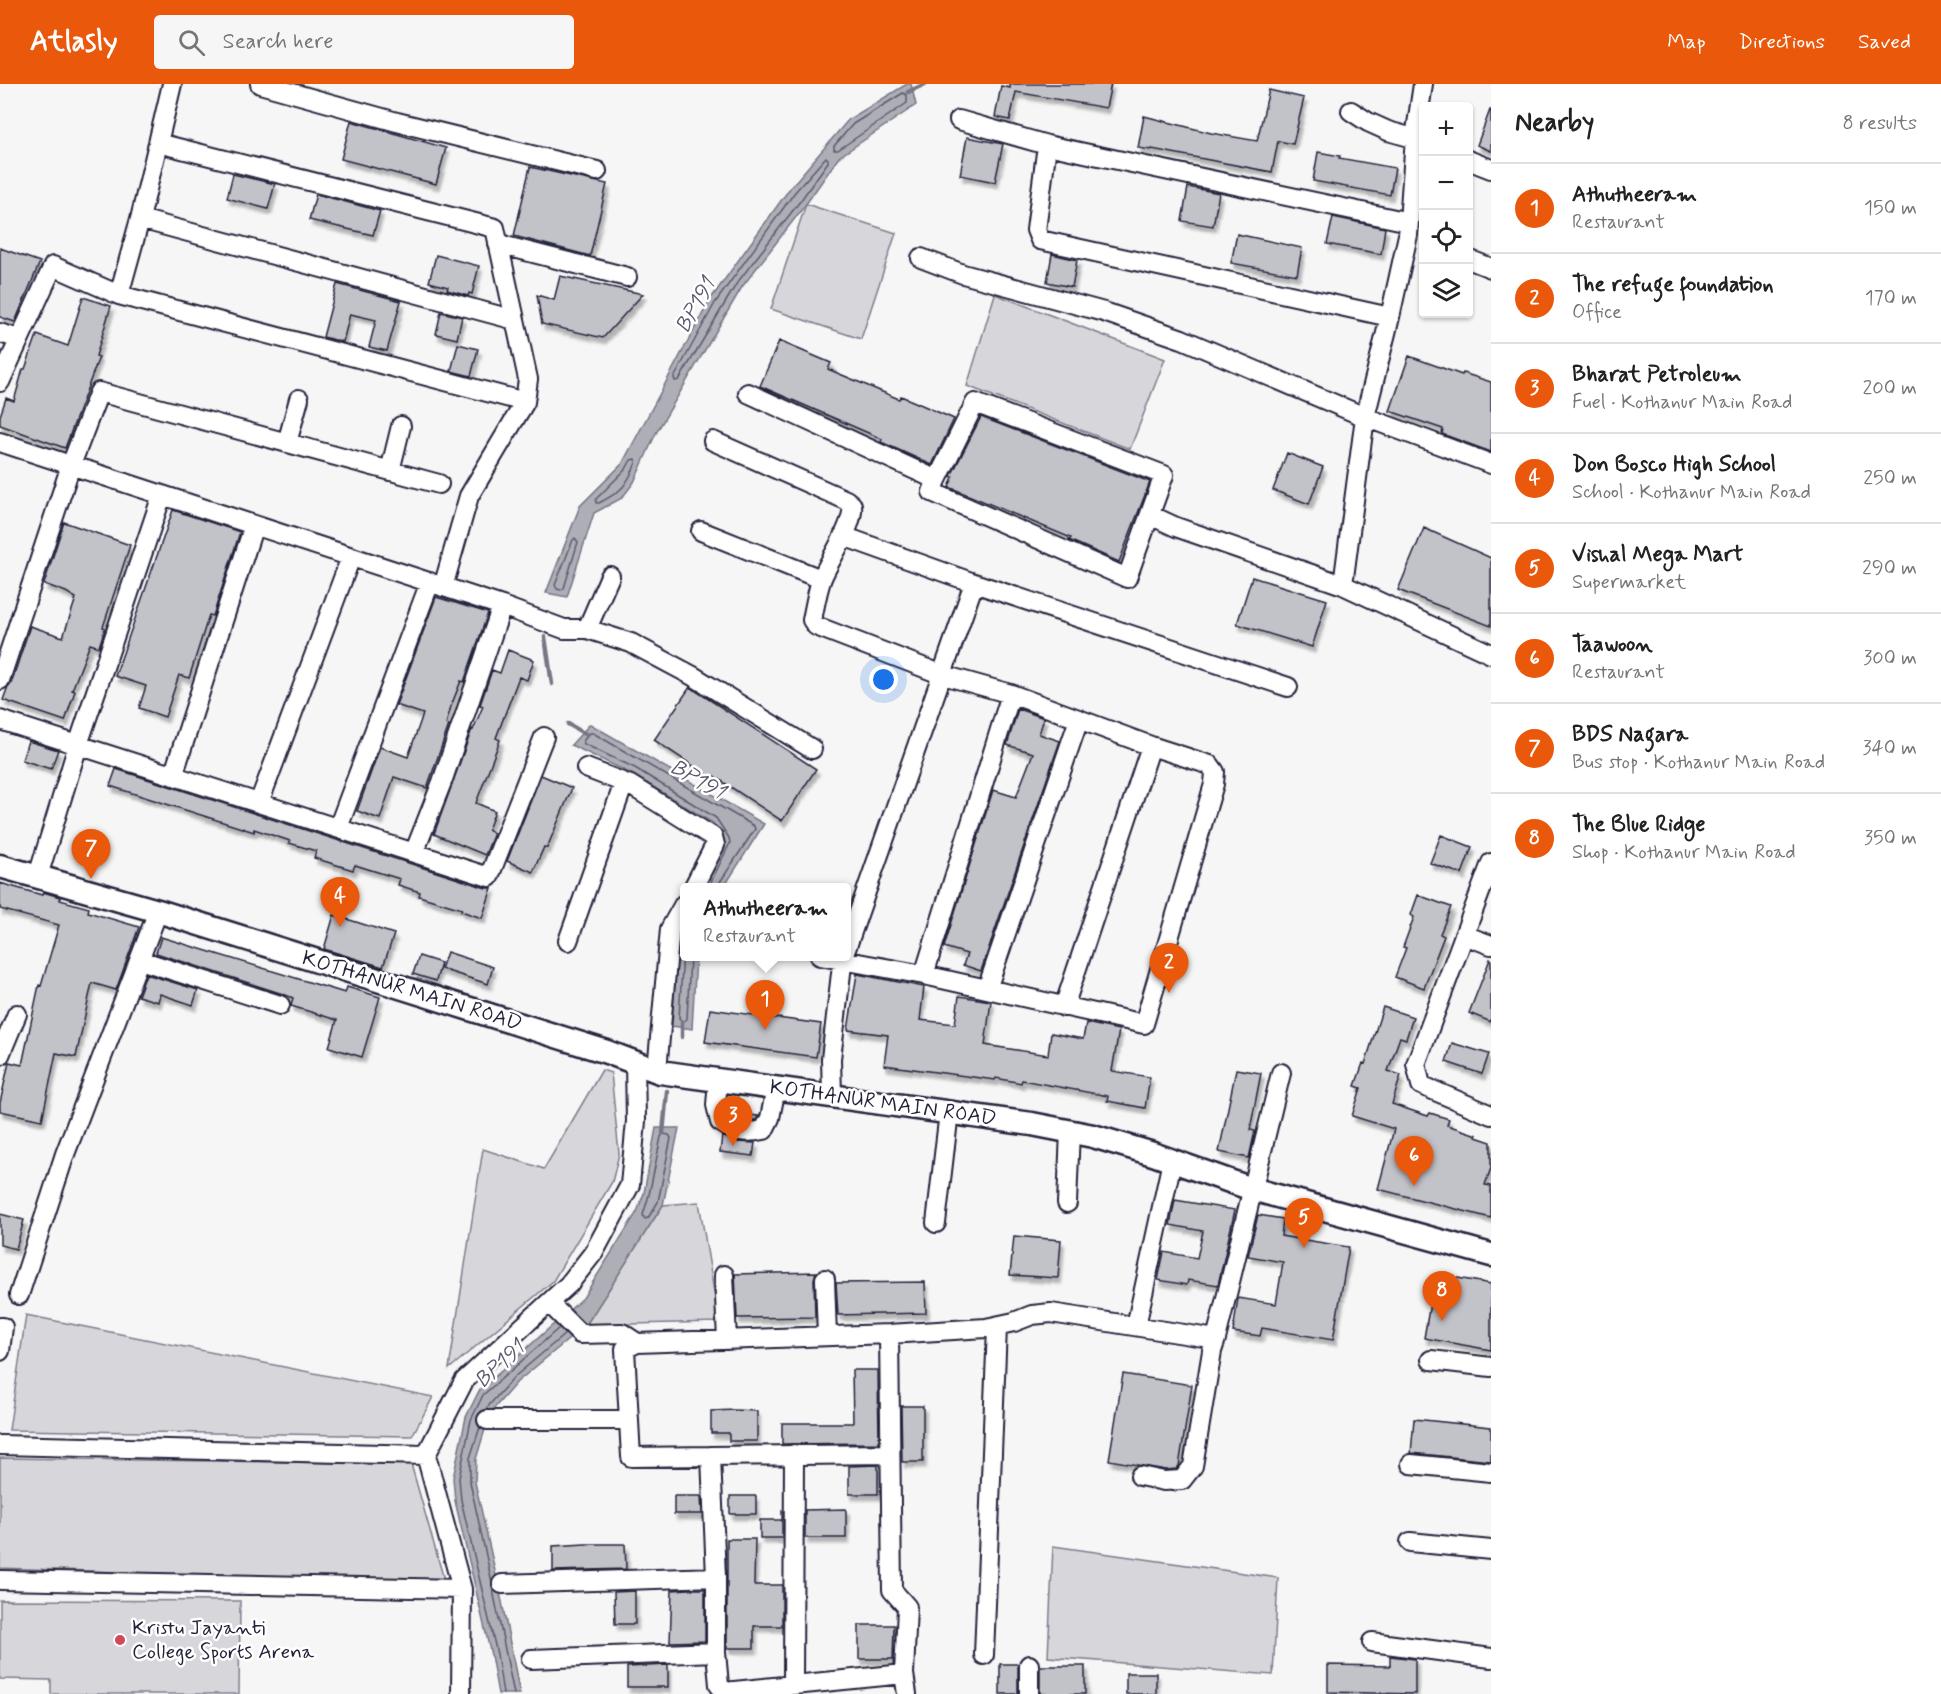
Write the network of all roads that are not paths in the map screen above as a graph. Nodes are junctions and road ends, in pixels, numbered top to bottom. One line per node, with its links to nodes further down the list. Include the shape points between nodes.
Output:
1 (172, 84): 8 (street)
2 (260, 84): 12 (street)
3 (1423, 84): 4 (street)
4 (1422, 102)
5 (1351, 111): 7 (street, via 1388,131)
6 (959, 120): 9 (street)
7 (1419, 140): 14 (street)
8 (158, 143): 13 (street); 15 (street, via 495,228)
9 (1047, 145): 14 (street); 21 (street, via 1036,231 1040,240)
10 (1473, 162): 11 (street)
11 (1491, 169)
12 (597, 171)
13 (140, 219): 20 (street); 22 (street)
14 (1413, 233): 21 (street)
15 (498, 244): 19 (street); 22 (street)
16 (921, 258): 29 (street, via 1182,339)
17 (1473, 261): 18 (street)
18 (1491, 268)
19 (627, 278)
20 (119, 295): 24 (street, via 53,266); 28 (street)
21 (1390, 317): 29 (street)
22 (515, 320): 28 (street, via 528,379)
23 (0, 333): 24 (street)
24 (19, 339): 25 (street)
25 (0, 382)
26 (748, 393): 37 (street)
27 (299, 399): 33 (street)
28 (525, 402): 48 (street, via 469,496)
29 (1365, 417): 34 (street); 49 (street)
30 (400, 426): 36 (street)
31 (713, 441): 43 (street, via 846,500 852,510)
32 (0, 442): 35 (street)
33 (287, 443): 35 (street, via 99,392); 36 (street)
34 (1491, 464)
35 (71, 465): 39 (street); 54 (street)
36 (390, 471): 38 (street)
37 (937, 480): 40 (street, via 932,492 1128,578); 40 (street, via 975,403 1164,476)
38 (439, 484)
39 (162, 495): 41 (street); 60 (street)
40 (1150, 515): 49 (street)
41 (254, 525): 44 (street); 64 (street)
42 (701, 531): 46 (street)
43 (843, 536): 46 (street); 47 (street)
44 (351, 557): 48 (street); 66 (street)
45 (610, 576): 51 (street)
46 (821, 579): 53 (street, via 812,620 816,626)
47 (974, 583): 53 (street); 55 (street)
48 (436, 585): 50 (street); 67 (street)
49 (1343, 585): 52 (street)
50 (502, 606): 51 (street, via 564,629); 68 (street)
51 (587, 629): 62 (street, via 632,643)
52 (1491, 654)
53 (943, 675): 56 (street); 75 (street)
54 (0, 680)
55 (1288, 687)
56 (1011, 694): 57 (street); 82 (street)
57 (1079, 719): 61 (street); 83 (street)
58 (0, 720): 60 (street)
59 (544, 737): 68 (street, via 489,877)
60 (78, 745): 64 (street); 71 (street)
61 (1151, 746): 85 (street); 85 (street, via 1210,765 1215,772 1144,1024)
62 (812, 749)
63 (586, 768): 65 (street)
64 (173, 776): 66 (street)
65 (624, 783): 72 (street, via 713,837 715,845); 77 (street)
66 (259, 803): 67 (street)
67 (338, 828): 68 (street)
68 (414, 853)
69 (1491, 863): 76 (street)
70 (0, 866): 71 (main road, KOTHANUR MAIN ROAD)
71 (38, 876): 73 (main road, KOTHANUR MAIN ROAD)
72 (696, 883)
73 (158, 911): 80 (street); 88 (main road, KOTHANUR MAIN ROAD)
74 (680, 911): 89 (street, via 670,929)
75 (851, 935)
76 (1464, 935): 78 (street); 95 (street, via 1416,1064 1417,1074 1421,1085)
77 (568, 941)
78 (1491, 945)
79 (851, 957): 82 (street)
80 (140, 960): 84 (street); 104 (street, via 65,1154)
81 (843, 961): 93 (street, via 831,1059)
82 (924, 975): 83 (street)
83 (987, 989): 85 (street)
84 (280, 1005)
85 (1064, 1007)
86 (17, 1014): 87 (street)
87 (0, 1055)
88 (635, 1062): 89 (main road, KOTHANUR MAIN ROAD); 105 (street, via 636,1121 630,1185 594,1252)
89 (657, 1070): 91 (main road, KOTHANUR MAIN ROAD)
90 (1281, 1073): 98 (street)
91 (718, 1080): 92 (main road, KOTHANUR MAIN ROAD); 92 (street, via 716,1105 720,1122 732,1130 750,1133 764,1130)
92 (776, 1088): 93 (main road, KOTHANUR MAIN ROAD)
93 (832, 1095): 94 (main road, KOTHANUR MAIN ROAD)
94 (949, 1112): 96 (main road, KOTHANUR MAIN ROAD); 100 (street)
95 (1491, 1115)
96 (1070, 1131): 97 (main road, KOTHANUR MAIN ROAD); 99 (street)
97 (1172, 1161): 98 (main road, KOTHANUR MAIN ROAD); 106 (street)
98 (1252, 1189): 101 (main road, KOTHANUR MAIN ROAD); 111 (street)
99 (1067, 1203)
100 (936, 1223)
101 (1491, 1255)
102 (724, 1275): 112 (street)
103 (825, 1279): 110 (street)
104 (20, 1295)
105 (551, 1305): 113 (street, via 580,1334 622,1333); 122 (street, via 464,1381)
106 (1136, 1326): 108 (street, via 1051,1313); 111 (street)
107 (0, 1327): 114 (street)
108 (997, 1327): 109 (street); 135 (street)
109 (889, 1334): 110 (street); 121 (street)
110 (827, 1336): 112 (street)
111 (1216, 1339): 126 (street, via 1193,1466 1182,1480)
112 (727, 1340): 113 (street)
113 (637, 1343): 118 (street, via 625,1349)
114 (0, 1351)
115 (1431, 1360): 116 (street)
116 (1491, 1367)
117 (487, 1420): 118 (street)
118 (629, 1420): 123 (street, via 631,1456)
119 (0, 1445): 122 (street)
120 (794, 1454): 121 (street); 123 (street); 140 (street)
121 (890, 1454): 139 (street, via 892,1590 907,1606)
122 (426, 1455): 132 (street)
123 (711, 1456): 129 (street)
124 (1411, 1464): 125 (street)
125 (1491, 1472)
126 (1140, 1476)
127 (1410, 1542): 128 (street)
128 (1491, 1550)
129 (716, 1577): 131 (street); 134 (street)
130 (0, 1580): 132 (street)
131 (502, 1584)
132 (462, 1588): 141 (street)
133 (1372, 1642): 136 (street)
134 (716, 1652): 137 (street); 140 (street, via 718,1685 724,1692)
135 (984, 1655)
136 (1491, 1658)
137 (531, 1659)
138 (1029, 1665): 143 (street)
139 (904, 1674): 140 (street); 142 (street)
140 (793, 1685)
141 (461, 1694)
142 (907, 1694)
143 (1029, 1694)

